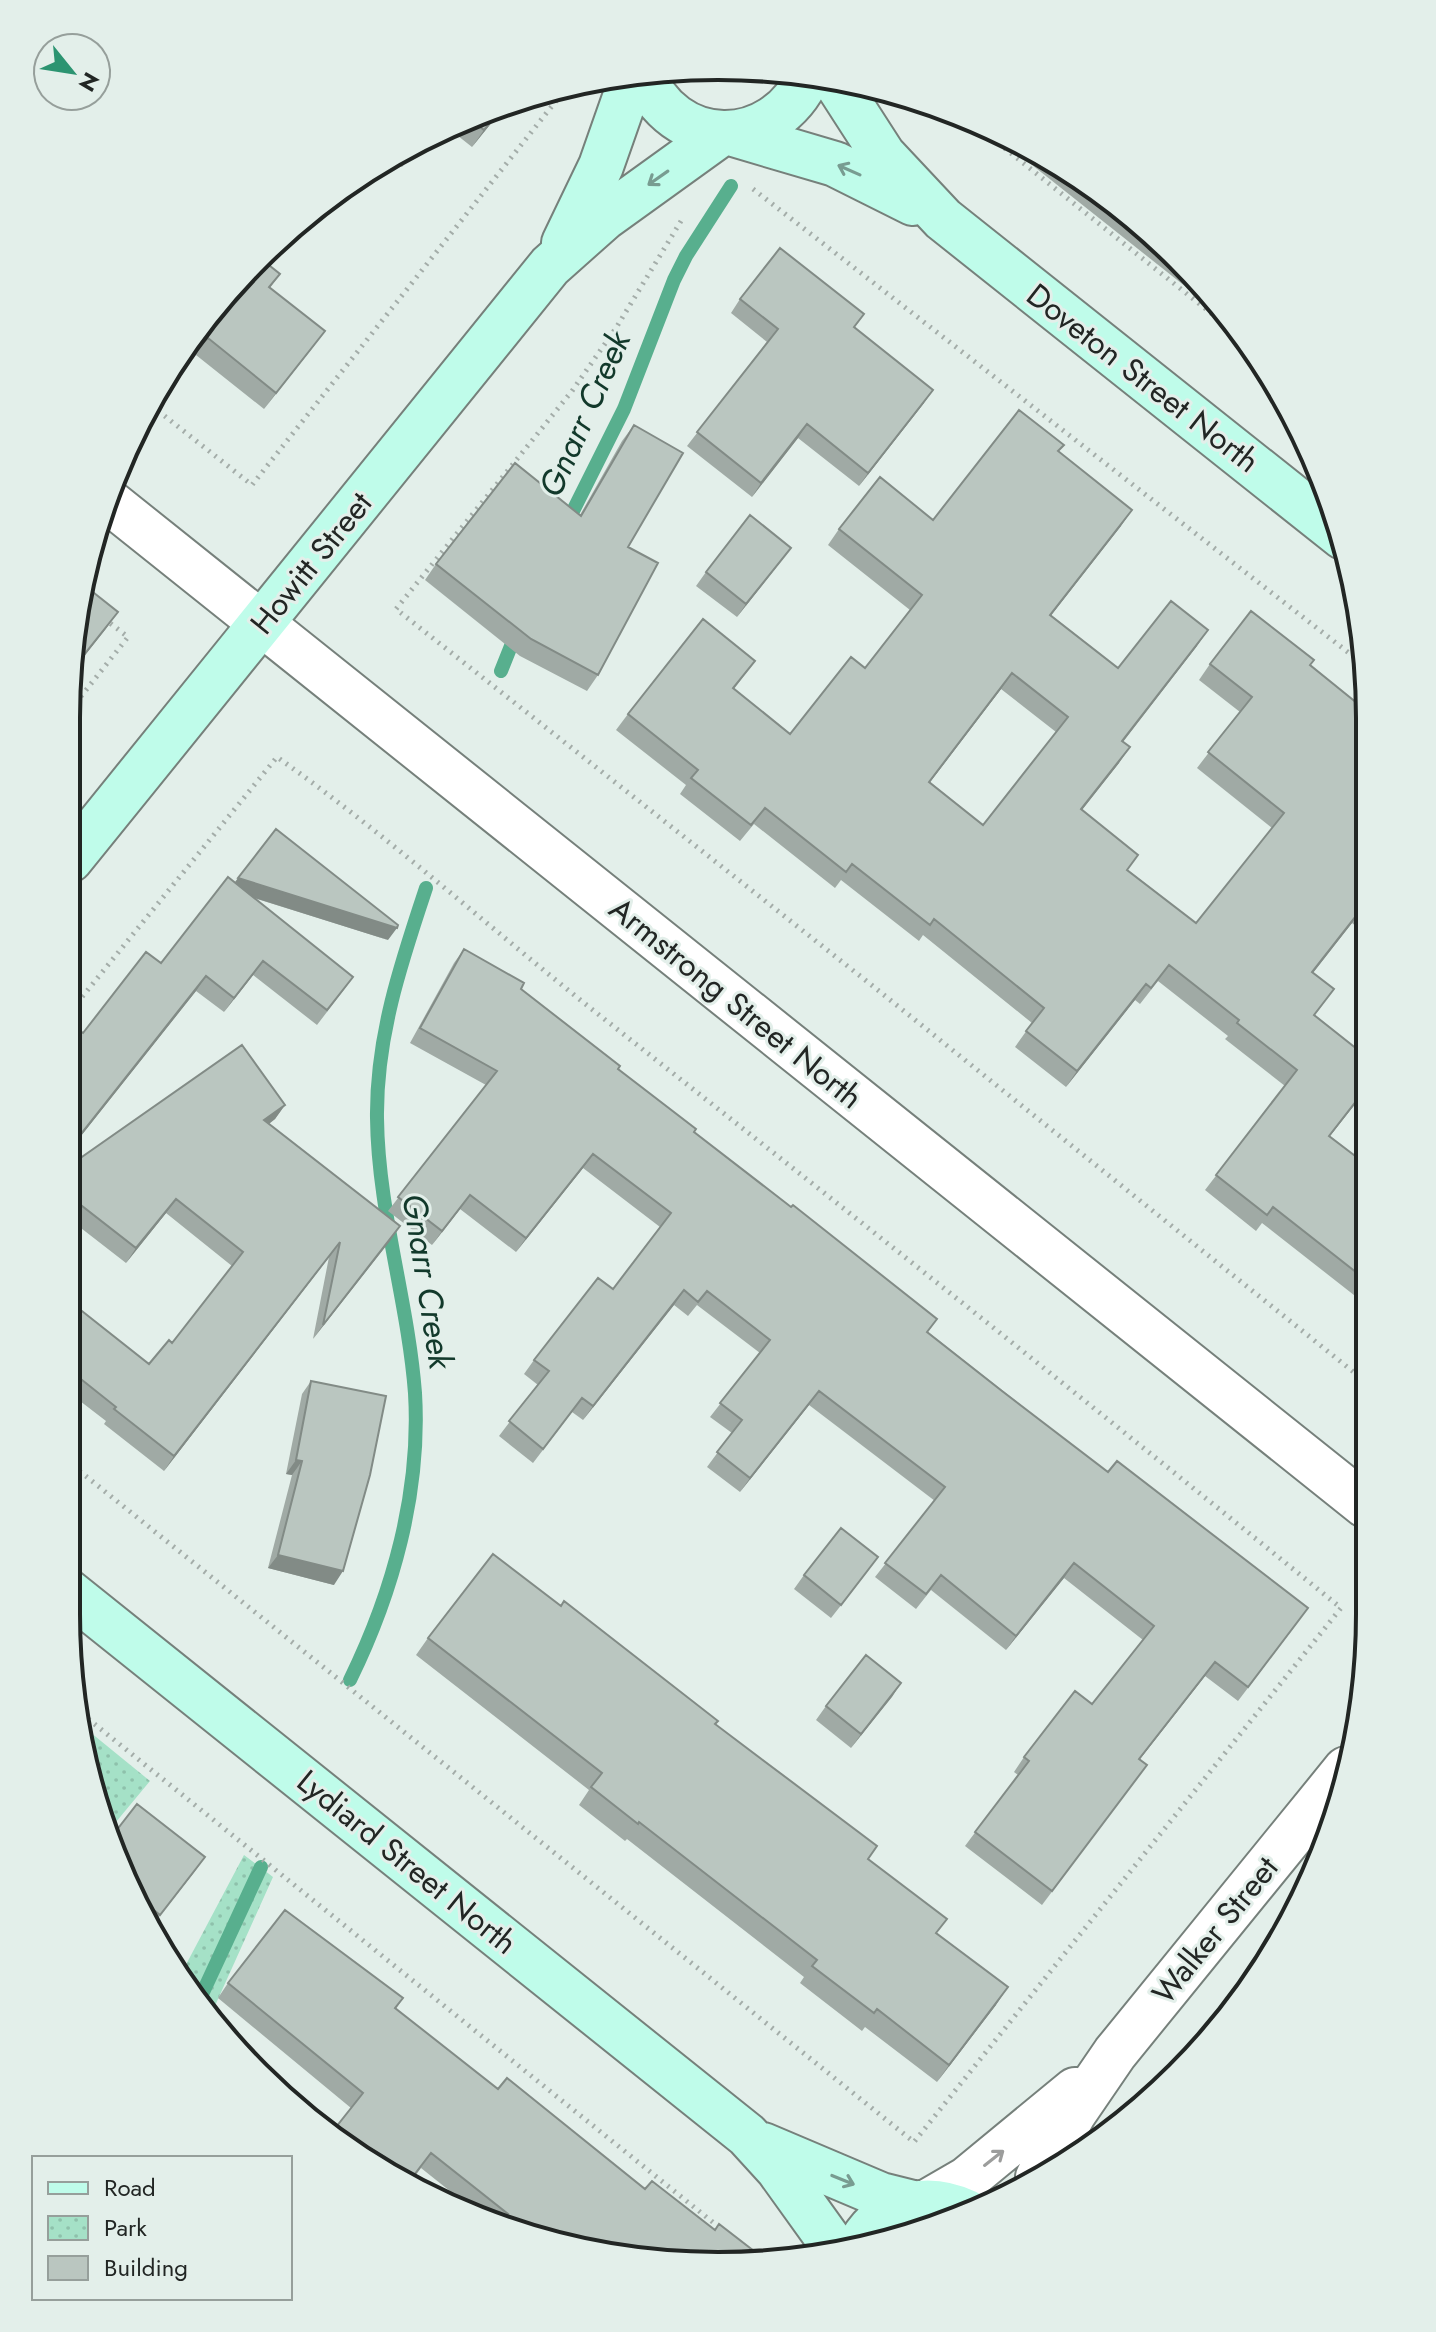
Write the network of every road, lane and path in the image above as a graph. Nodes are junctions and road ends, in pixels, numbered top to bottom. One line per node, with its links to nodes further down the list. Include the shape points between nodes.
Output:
1 (648, 84): 6 (street, Doveton Street North, via 678,120)
2 (803, 85): 6 (street, via 774,119 749,131)
3 (629, 86): 11 (street, Howitt Street, via 592,188)
4 (842, 92): 10 (street, Doveton Street North, via 883,155)
5 (556, 101): 13 (path, via 252,485)
6 (726, 133): 10 (street, Doveton Street North, one-way to 6, via 835,164); 11 (street, Howitt Street, one-way to 11, via 604,218)
7 (1006, 149): 12 (path)
8 (742, 180): 18 (path)
9 (686, 213): 22 (path, via 572,391 396,609)
10 (943, 219): 15 (street, Doveton Street North)
11 (550, 266): 17 (street, Howitt Street)
12 (1210, 313)
13 (159, 411)
14 (116, 507): 17 (street, Armstrong Street North)
15 (1325, 523)
16 (104, 619): 19 (path, via 128,637)
17 (262, 624): 20 (street, Howitt Street); 24 (street, Armstrong Street North)
18 (1353, 656)
19 (80, 697)
20 (80, 848)
21 (80, 999): 23 (path, via 277,757 330,794 1341,1608 914,2142)
22 (1356, 1374)
23 (80, 1471)
24 (1356, 1498)
25 (80, 1601): 29 (street, Lydiard Street North)
26 (89, 1720): 32 (path)
27 (1332, 1787): 28 (street, Walker Street)
28 (1115, 2053): 30 (street, Walker Street); 31 (street, Walker Street, one-way to 28)
29 (747, 2135): 31 (street, Lydiard Street North, one-way to 31, via 881,2195); 34 (street, Lydiard Street North)
30 (1048, 2160)
31 (937, 2205): 33 (street, via 890,2212)
32 (722, 2230)
33 (866, 2234)
34 (830, 2242)

